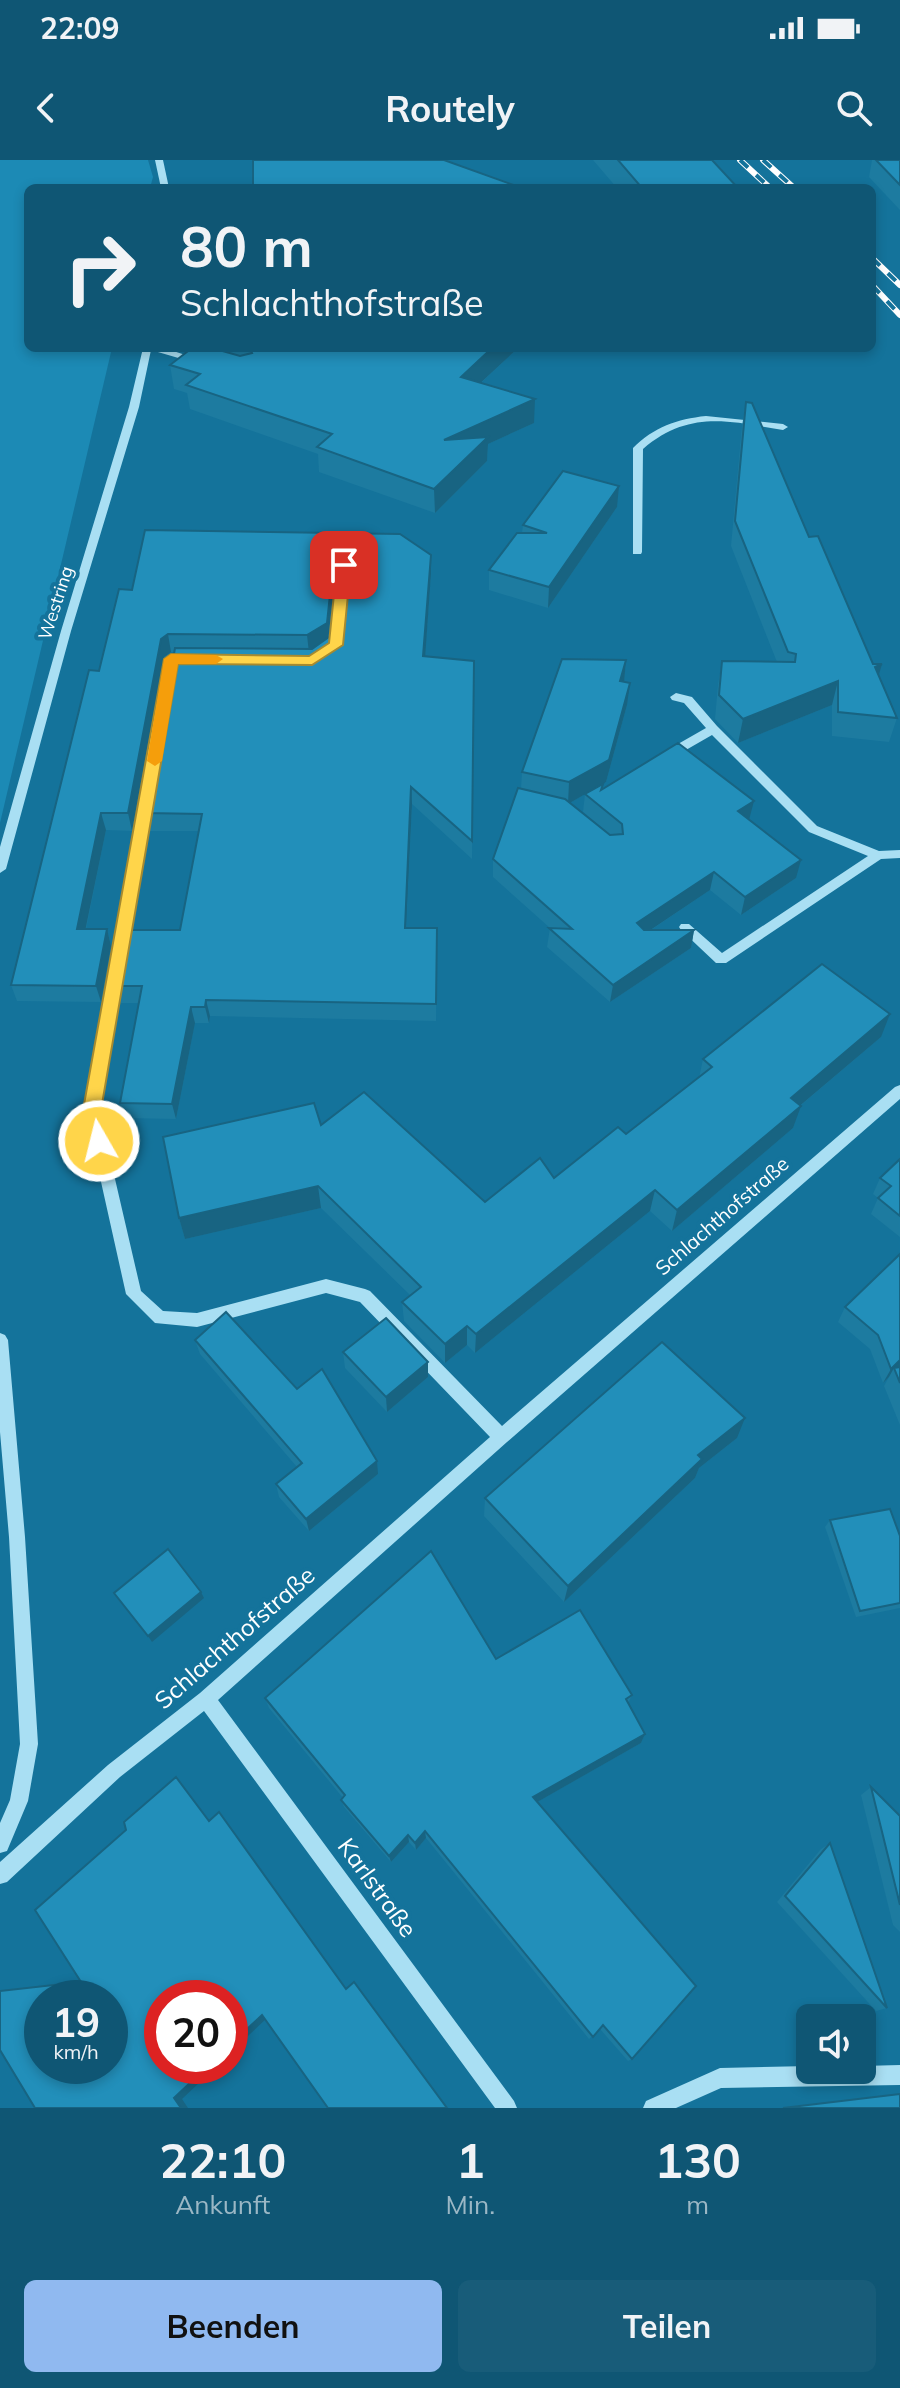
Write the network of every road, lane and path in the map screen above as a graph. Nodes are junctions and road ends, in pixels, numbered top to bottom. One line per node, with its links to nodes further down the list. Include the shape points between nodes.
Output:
1 (159, 160): 2 (street)
2 (164, 184)
3 (146, 352): 16 (street, Westring)
4 (167, 352): 5 (street)
5 (207, 364)
6 (783, 427): 7 (street, via 694,419 653,433 638,448)
7 (637, 552)
8 (344, 565): 9 (street, via 336,645)
9 (324, 653)
10 (203, 659): 20 (street, via 171,659 92,1110 134,1294 160,1318 197,1320 326,1286 365,1296)
11 (676, 697): 12 (street, via 688,700)
12 (713, 729): 13 (street); 15 (street, via 813,829)
13 (661, 759)
14 (900, 854): 15 (street)
15 (878, 855): 17 (street, via 721,960)
16 (0, 869)
17 (685, 927)
18 (900, 1091): 20 (street, Schlachthofstraße)
19 (0, 1340): 22 (street, via 29,1744 19,1801)
20 (501, 1437): 21 (street, Schlachthofstraße)
21 (206, 1699): 23 (street, Schlachthofstraße, via 114,1771); 25 (street, Karlstraße)
22 (0, 1844)
23 (0, 1875)
24 (900, 2075): 26 (street, via 720,2078)
25 (507, 2108)
26 (653, 2108)

